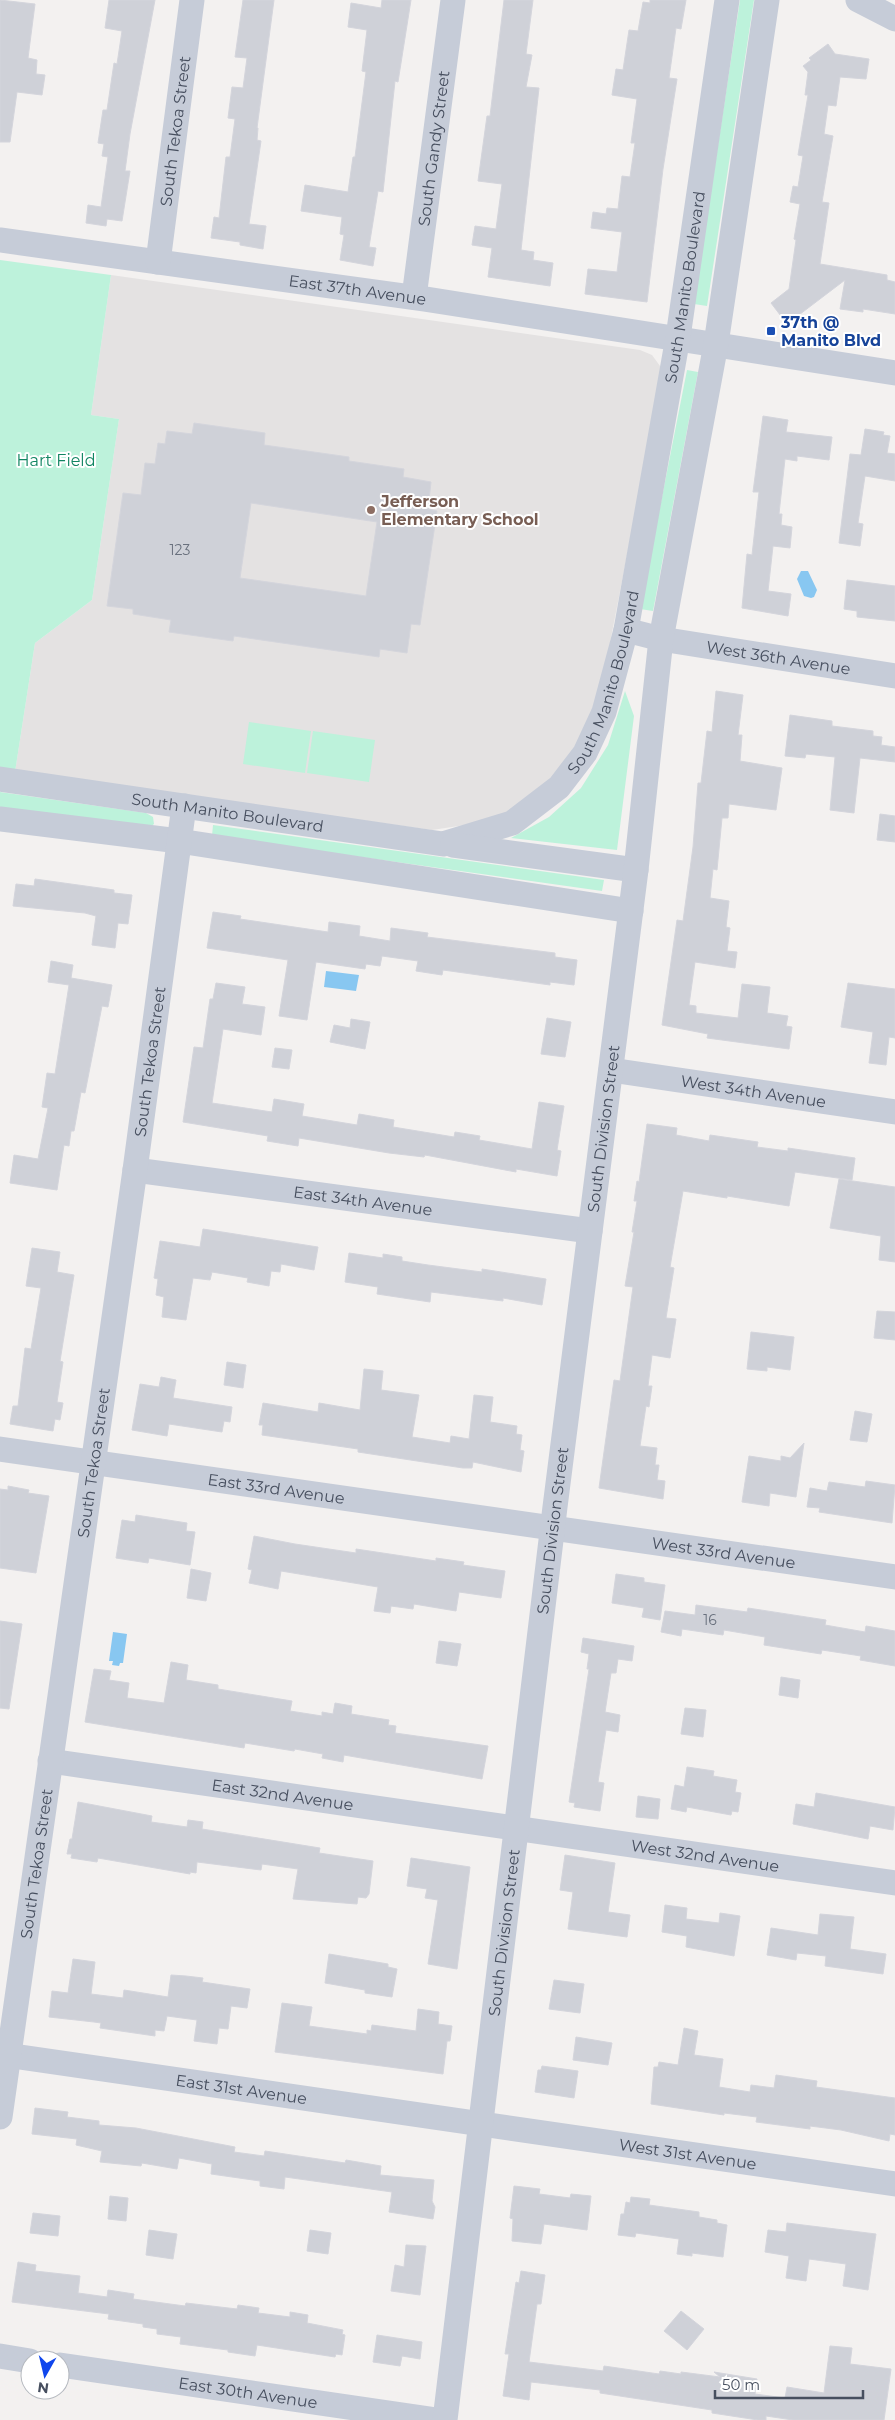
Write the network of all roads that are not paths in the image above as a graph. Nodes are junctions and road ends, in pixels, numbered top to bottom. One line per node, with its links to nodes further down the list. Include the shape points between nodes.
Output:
1 (192, 0): 8 (street, South Tekoa Street)
2 (453, 0): 9 (street, South Gandy Street)
3 (727, 0): 10 (street, South Manito Boulevard)
4 (767, 0): 11 (street)
5 (858, 0): 6 (street)
6 (895, 18)
7 (0, 240): 8 (street, East 37th Avenue)
8 (158, 262): 9 (street, East 37th Avenue)
9 (414, 298): 10 (street, East 37th Avenue)
10 (678, 337): 11 (street, East 37th Avenue); 13 (street, South Manito Boulevard)
11 (716, 344): 12 (street, East 37th Avenue); 14 (street)
12 (895, 372)
13 (626, 630): 14 (street, West 36th Avenue); 20 (street, South Manito Boulevard, via 604,712 585,753 559,787 512,823)
14 (661, 639): 15 (street, West 36th Avenue); 21 (street, South Division Street)
15 (895, 676)
16 (0, 779): 17 (street, South Manito Boulevard)
17 (184, 806): 19 (street, South Tekoa Street); 20 (street, South Manito Boulevard)
18 (0, 820): 19 (street)
19 (179, 841): 22 (street); 25 (street, South Tekoa Street)
20 (443, 844): 21 (street)
21 (636, 870): 22 (street, South Division Street)
22 (631, 911): 23 (street, South Division Street)
23 (611, 1070): 24 (street, West 34th Avenue); 26 (street, South Division Street)
24 (895, 1112)
25 (135, 1170): 26 (street, East 34th Avenue); 28 (street, South Tekoa Street)
26 (590, 1231): 29 (street, South Division Street)
27 (0, 1449): 28 (street, East 33rd Avenue)
28 (94, 1462): 29 (street, East 33rd Avenue); 31 (street, South Tekoa Street)
29 (552, 1527): 30 (street, West 33rd Avenue); 32 (street, South Division Street)
30 (895, 1578)
31 (50, 1760): 32 (street, East 32nd Avenue); 34 (street, South Tekoa Street)
32 (516, 1827): 33 (street, West 32nd Avenue); 36 (street, South Division Street)
33 (895, 1883)
34 (4, 2055): 35 (street, South Tekoa Street); 36 (street, East 31st Avenue)
35 (0, 2117)
36 (482, 2122): 37 (street, West 31st Avenue); 42 (street, South Division Street)
37 (895, 2184)
38 (0, 2356): 39 (street)
39 (20, 2359)
40 (70, 2366): 41 (street, East 30th Avenue)
41 (437, 2420)
42 (445, 2420)

